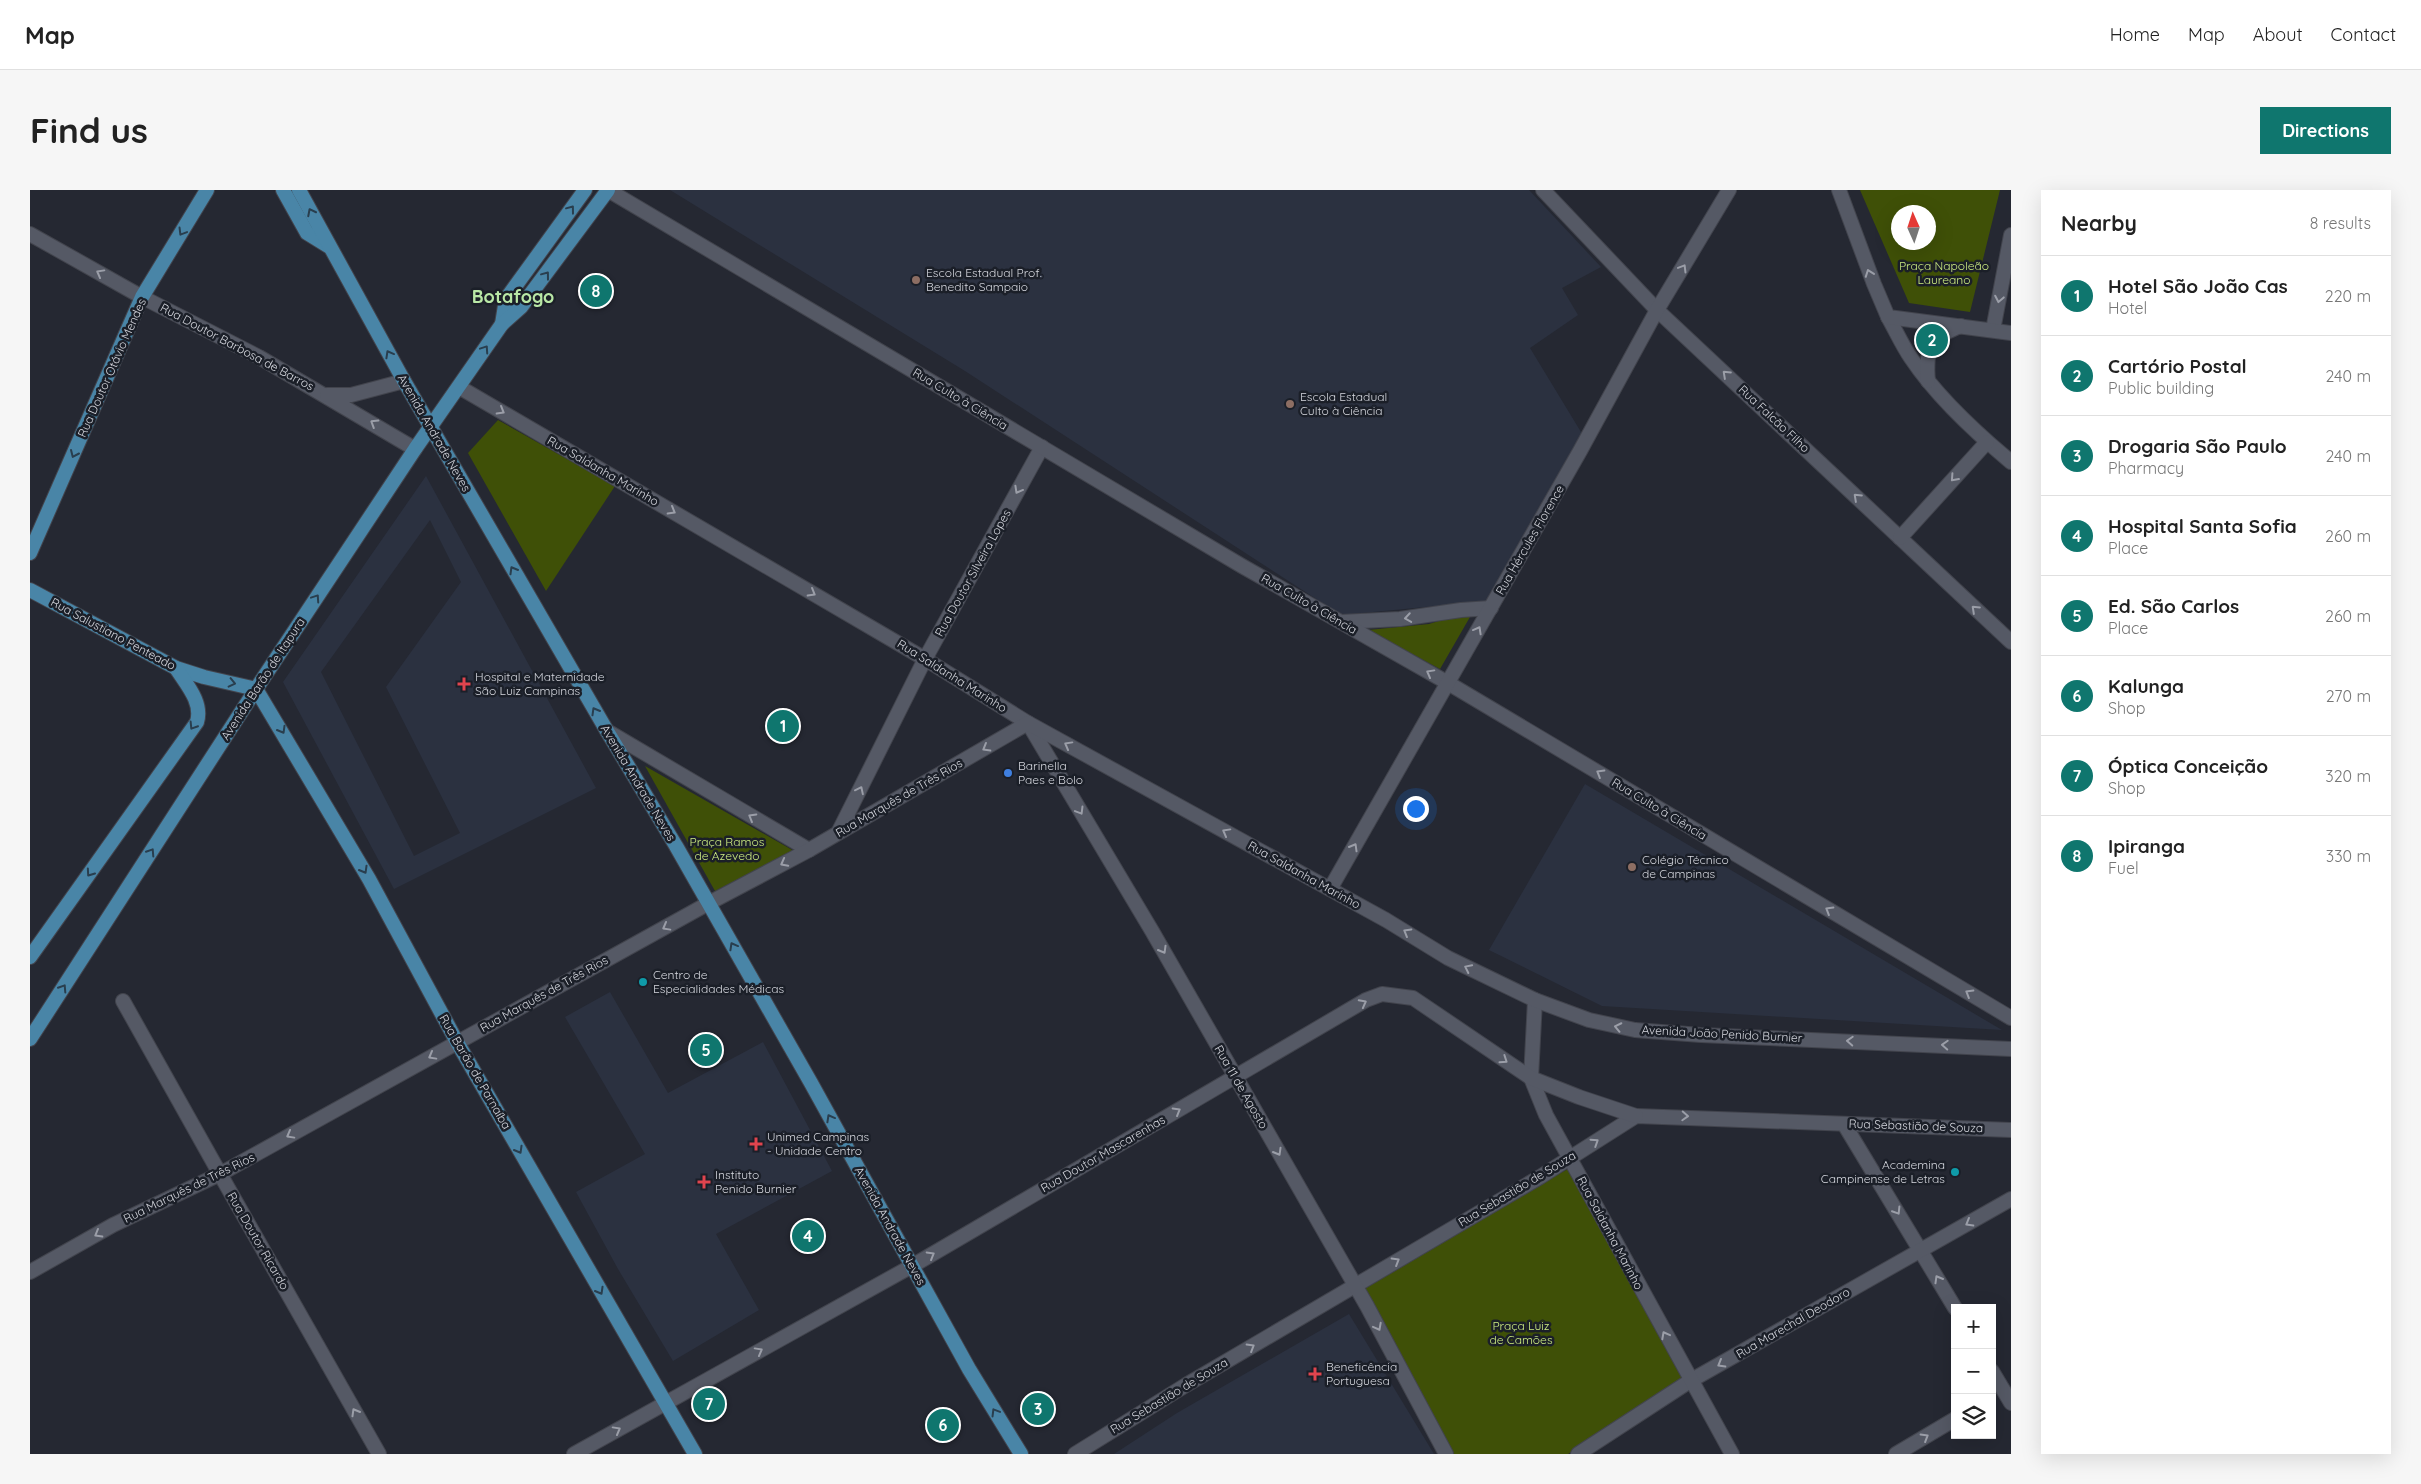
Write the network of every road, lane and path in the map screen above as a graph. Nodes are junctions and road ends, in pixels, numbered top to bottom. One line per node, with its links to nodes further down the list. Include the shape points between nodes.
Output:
1 (207, 190): 12 (main road, Rua Doutor Otávio Mendes, one-way to 12)
2 (283, 190): 11 (main road, via 307,234)
3 (299, 190): 11 (main road, Avenida Andrade Neves, one-way to 3)
4 (585, 190): 15 (main road, Avenida Barão de Itapura, one-way to 4, via 506,298)
5 (608, 190): 15 (main road, Avenida Barão de Itapura, one-way to 5, via 521,307); 25 (street, Rua Culto à Ciência)
6 (1543, 190): 13 (street, Rua Falcão Filho)
7 (1729, 190): 13 (street, Rua Hércules Florence, one-way to 7)
8 (1839, 190): 14 (street, one-way to 8)
9 (30, 234): 12 (street, Rua Doutor Barbosa de Barros, one-way to 9)
10 (2011, 235): 17 (street, one-way to 17)
11 (329, 247): 19 (main road, Avenida Andrade Neves, one-way to 11)
12 (142, 297): 22 (street, Rua Doutor Barbosa de Barros); 29 (main road, Rua Doutor Otávio Mendes, one-way to 29)
13 (1658, 310): 28 (street, Rua Falcão Filho, one-way to 13); 31 (street, Rua Hércules Florence)
14 (1888, 317): 16 (street); 20 (street, via 1910,357)
15 (502, 324): 21 (main road, Avenida Barão de Itapura, one-way to 15)
16 (1961, 326): 17 (street); 20 (street, via 1943,332 1935,339 1926,363)
17 (1993, 330): 18 (street)
18 (2011, 332)
19 (404, 381): 22 (street, via 351,395); 23 (main road, Avenida Andrade Neves)
20 (1928, 381): 24 (street)
21 (459, 387): 23 (main road, Avenida Barão de Itapura); 34 (street, Rua Saldanha Marinho, one-way to 34)
22 (326, 395): 26 (street, Rua Doutor Barbosa de Barros, one-way to 22)
23 (431, 427): 26 (main road, Avenida Barão de Itapura); 39 (main road, Avenida Andrade Neves, one-way to 23)
24 (1987, 442): 27 (street); 28 (street, one-way to 28)
25 (1042, 447): 32 (street, Rua Culto à Ciência); 34 (street, Rua Doutor Silveira Lopes, one-way to 34)
26 (415, 449): 37 (main road, Avenida Barão de Itapura, one-way to 26)
27 (2011, 462)
28 (1900, 538): 33 (street, Rua Falcão Filho, one-way to 28)
29 (30, 553)
30 (30, 590): 35 (main road, Rua Salustiano Penteado)
31 (1491, 608): 32 (street, one-way to 32, via 1400,620); 36 (street, Rua Hércules Florence, one-way to 31)
32 (1341, 622): 36 (street, Rua Culto à Ciência, one-way to 32)
33 (2011, 642)
34 (925, 659): 38 (street, Rua Saldanha Marinho); 40 (street, Rua Doutor Silveira Lopes, one-way to 34)
35 (176, 668): 37 (main road, Rua Salustiano Penteado, one-way to 37); 44 (main road, one-way to 44, via 197,702 200,713 197,722)
36 (1448, 683): 42 (street, Rua Hércules Florence, one-way to 36); 48 (street, Rua Culto à Ciência, one-way to 36)
37 (256, 689): 49 (main road, Avenida Barão de Itapura, one-way to 37); 50 (main road, Rua Barão de Parnaíba, one-way to 50, via 369,879)
38 (1028, 724): 40 (street, Rua Marquês de Três Rios, one-way to 40); 42 (street, Rua Saldanha Marinho, one-way to 38); 52 (street, Rua 11 de Agosto, one-way to 52)
39 (607, 732): 41 (street, one-way to 39); 43 (main road, Avenida Andrade Neves)
40 (838, 833): 41 (street, Rua Marquês de Três Rios)
41 (809, 850): 43 (street, Rua Marquês de Três Rios, one-way to 43)
42 (1330, 889): 45 (street, Rua Saldanha Marinho, one-way to 42)
43 (709, 903): 50 (street, Rua Marquês de Três Rios, one-way to 50); 61 (main road, Avenida Andrade Neves, one-way to 43)
44 (30, 957)
45 (1448, 958): 46 (street, Avenida João Penido Burnier, one-way to 45)
46 (1535, 1000): 51 (street, Avenida João Penido Burnier, one-way to 46, via 1635,1030 1589,1020); 53 (street, Rua Saldanha Marinho)
47 (123, 1001): 58 (street, Rua Doutor Ricardo)
48 (2011, 1018)
49 (30, 1039)
50 (457, 1042): 58 (street, Rua Marquês de Três Rios, one-way to 58); 68 (main road, Rua Barão de Parnaíba, one-way to 68)
51 (2011, 1049)
52 (1235, 1077): 53 (street, Rua Doutor Mascarenhas, one-way to 53, via 1366,1000 1382,994 1413,998); 61 (street, Rua Doutor Mascarenhas, one-way to 52); 63 (street, Rua 11 de Agosto, one-way to 63)
53 (1531, 1078): 54 (street, Rua Doutor Mascarenhas); 57 (street, Rua Saldanha Marinho, via 1546,1115)
54 (1636, 1116): 55 (street, Rua Sebastião de Souza, one-way to 55); 57 (street, Rua Sebastião de Souza, one-way to 54)
55 (1844, 1124): 56 (street, Rua Sebastião de Souza); 60 (street, one-way to 60)
56 (2011, 1130)
57 (1570, 1158): 63 (street, Rua Sebastião de Souza, one-way to 57); 66 (street, Rua Saldanha Marinho, one-way to 57)
58 (220, 1174): 62 (street, Rua Marquês de Três Rios, one-way to 62, via 113,1225); 71 (street, Rua Doutor Ricardo, one-way to 58)
59 (2011, 1199): 60 (street, Rua Marechal Deodoro, one-way to 60)
60 (1921, 1250): 64 (street, one-way to 60); 66 (street, Rua Marechal Deodoro, one-way to 66)
61 (912, 1266): 68 (street, Rua Doutor Mascarenhas, one-way to 61); 74 (main road, Avenida Andrade Neves, one-way to 61)
62 (30, 1272)
63 (1354, 1285): 75 (street, Rua Sebastião de Souza, one-way to 63); 76 (street, Rua 11 de Agosto, one-way to 76)
64 (1953, 1304)
65 (1996, 1379): 67 (street)
66 (1690, 1381): 77 (street, Rua Marechal Deodoro); 78 (street, Rua Saldanha Marinho)
67 (2002, 1391): 69 (street)
68 (665, 1403): 72 (street, Rua Doutor Mascarenhas, one-way to 68); 73 (main road, Rua Barão de Parnaíba)
69 (2011, 1403)
70 (1951, 1421): 79 (street, one-way to 70)
71 (379, 1454)
72 (574, 1454)
73 (695, 1454)
74 (1021, 1454)
75 (1075, 1454)
76 (1446, 1454)
77 (1578, 1454)
78 (1732, 1454)
79 (1896, 1454)

